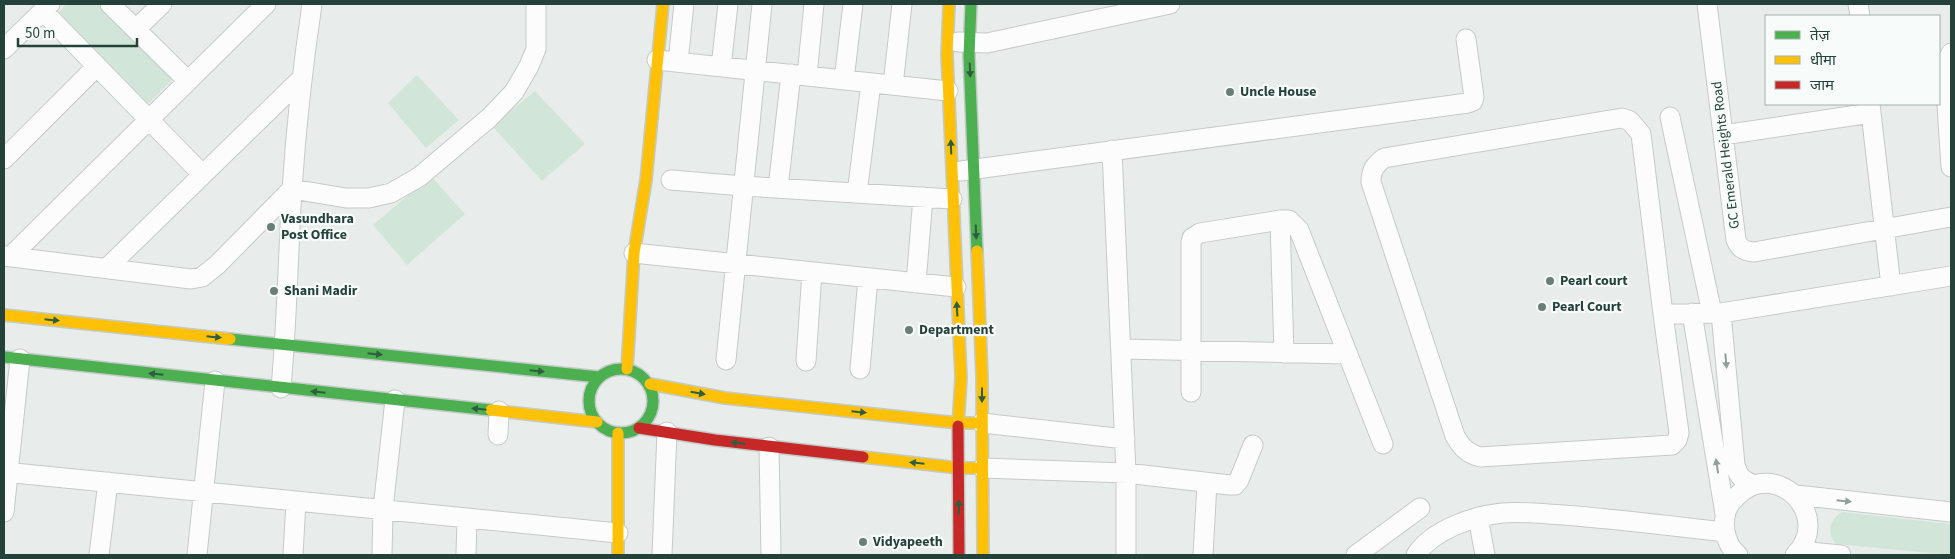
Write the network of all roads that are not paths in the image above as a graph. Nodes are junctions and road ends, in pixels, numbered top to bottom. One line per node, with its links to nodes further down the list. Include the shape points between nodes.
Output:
1 (110, 4): 19 (street)
2 (162, 4): 19 (street)
3 (266, 4): 33 (street)
4 (312, 4): 31 (street)
5 (536, 4): 50 (street, via 536,48 514,92 489,118 419,177 390,193 369,198 346,198)
6 (663, 4): 25 (street)
7 (684, 4): 26 (street)
8 (728, 4): 28 (street)
9 (762, 4): 29 (street)
10 (814, 4): 30 (street)
11 (853, 4): 32 (street)
12 (902, 4): 35 (street)
13 (949, 4): 21 (street)
14 (970, 4): 22 (street)
15 (1170, 4): 18 (street)
16 (1708, 4): 40 (street, GC Emerald Heights Road)
17 (46, 7): 23 (street); 27 (street)
18 (1119, 9): 22 (street, via 988,43)
19 (136, 29): 33 (street)
20 (1466, 39): 41 (street, via 1474,97 1468,103)
21 (947, 42): 22 (street); 36 (street)
22 (970, 43): 44 (street, one-way to 44)
23 (4, 49)
24 (1951, 53): 43 (street, via 1945,75)
25 (657, 60): 26 (street); 57 (street, via 646,180)
26 (678, 62): 28 (street)
27 (97, 66): 39 (street); 42 (street)
28 (721, 67): 29 (street)
29 (755, 70): 30 (street); 48 (street)
30 (799, 75): 32 (street); 49 (street)
31 (302, 79): 46 (street); 50 (street)
32 (844, 80): 34 (street)
33 (188, 81): 39 (street)
34 (871, 83): 35 (street); 51 (street)
35 (893, 85): 36 (street)
36 (948, 91): 45 (street, one-way to 36)
37 (1870, 108): 40 (street); 56 (street)
38 (1670, 117): 68 (street)
39 (149, 119): 46 (street); 58 (street)
40 (1723, 135): 56 (street, GC Emerald Heights Road, via 1736,240 1745,251)
41 (1112, 150): 44 (street); 72 (street)
42 (4, 158)
43 (1951, 167)
44 (974, 169): 45 (street); 90 (street, one-way to 90)
45 (952, 172): 53 (street)
46 (202, 174): 60 (street)
47 (671, 180): 48 (street)
48 (743, 186): 49 (street); 59 (street)
49 (778, 188): 51 (street)
50 (292, 189): 60 (street, via 202,277 191,279); 71 (street)
51 (857, 193): 52 (street)
52 (923, 197): 53 (street); 64 (street)
53 (952, 199): 66 (street)
54 (1951, 217): 56 (street, GC Emerald Heights Road)
55 (1280, 220): 73 (street, via 1200,233 1192,238); 74 (street); 75 (street, via 1289,220 1299,230)
56 (1884, 228): 65 (street)
57 (634, 253): 59 (street); 79 (street)
58 (7, 257): 60 (street)
59 (736, 264): 61 (street); 77 (street)
60 (107, 268)
61 (812, 272): 63 (street); 78 (street)
62 (1951, 276): 65 (street)
63 (868, 278): 64 (street); 80 (street)
64 (916, 283): 66 (street)
65 (1891, 286): 68 (street)
66 (956, 287): 89 (street, one-way to 66, via 961,378)
67 (1692, 313): 68 (street); 69 (street); 116 (street, one-way to 67)
68 (1716, 313): 105 (street, one-way to 105, via 1737,474)
69 (1663, 314): 69 (street, via 1679,433 1672,445 1480,457 1471,454 1462,448 1455,436 1371,182 1375,164 1384,158 1622,118 1630,121 1641,134)
70 (4, 315): 71 (street, one-way to 71)
71 (285, 344): 81 (street, one-way to 81); 84 (street)
72 (1121, 349): 73 (street); 95 (street)
73 (1192, 350): 74 (street); 85 (street)
74 (1284, 353): 75 (street)
75 (1348, 354): 96 (street)
76 (12, 358): 82 (street, one-way to 76); 101 (street)
77 (726, 360)
78 (806, 361)
79 (627, 369): 81 (street, via 611,370); 83 (street)
80 (860, 369)
81 (599, 377): 88 (street, via 590,390 589,404)
82 (216, 380): 84 (street); 106 (street)
83 (650, 384): 89 (street, one-way to 89, via 725,398); 91 (street, via 654,403 647,421)
84 (282, 388): 86 (street, one-way to 84)
85 (1191, 392)
86 (395, 400): 87 (street, one-way to 86); 110 (street)
87 (499, 411): 88 (street); 94 (street)
88 (597, 422): 92 (street)
89 (958, 423): 90 (street); 99 (street)
90 (982, 423): 95 (street); 100 (street)
91 (639, 428): 92 (street, via 627,433); 93 (street)
92 (618, 432): 115 (street)
93 (667, 432): 98 (street, one-way to 93); 124 (street)
94 (498, 435)
95 (1125, 439): 102 (street)
96 (1383, 444)
97 (1253, 445): 104 (street, via 1235,484)
98 (770, 447): 99 (street, one-way to 98); 125 (street)
99 (959, 468): 100 (street); 126 (street, one-way to 99)
100 (983, 468): 102 (street); 127 (street)
101 (6, 472): 103 (street); 111 (street)
102 (1126, 473): 104 (street); 128 (street)
103 (108, 482): 106 (street); 118 (street)
104 (1207, 483): 129 (street)
105 (1755, 485): 107 (street, via 1767,483 1786,488); 116 (street, via 1744,489 1730,502)
106 (204, 491): 108 (street); 119 (street)
107 (1796, 495): 112 (street, one-way to 112); 117 (street, via 1807,516 1808,526 1804,544)
108 (296, 501): 110 (street); 120 (street)
109 (1420, 508): 130 (street)
110 (383, 510): 114 (street); 121 (street)
111 (4, 512)
112 (1951, 512)
113 (1478, 517): 116 (street, via 1503,512 1616,519); 131 (street, via 1448,528); 132 (street)
114 (467, 518): 115 (street); 122 (street)
115 (618, 533): 123 (street)
116 (1729, 540)
117 (1797, 553): 133 (street)
118 (100, 555)
119 (197, 555)
120 (293, 555)
121 (382, 555)
122 (466, 555)
123 (618, 555)
124 (662, 555)
125 (771, 555)
126 (959, 555)
127 (983, 555)
128 (1126, 555)
129 (1203, 555)
130 (1356, 555)
131 (1416, 555)
132 (1486, 555)
133 (1841, 555)

